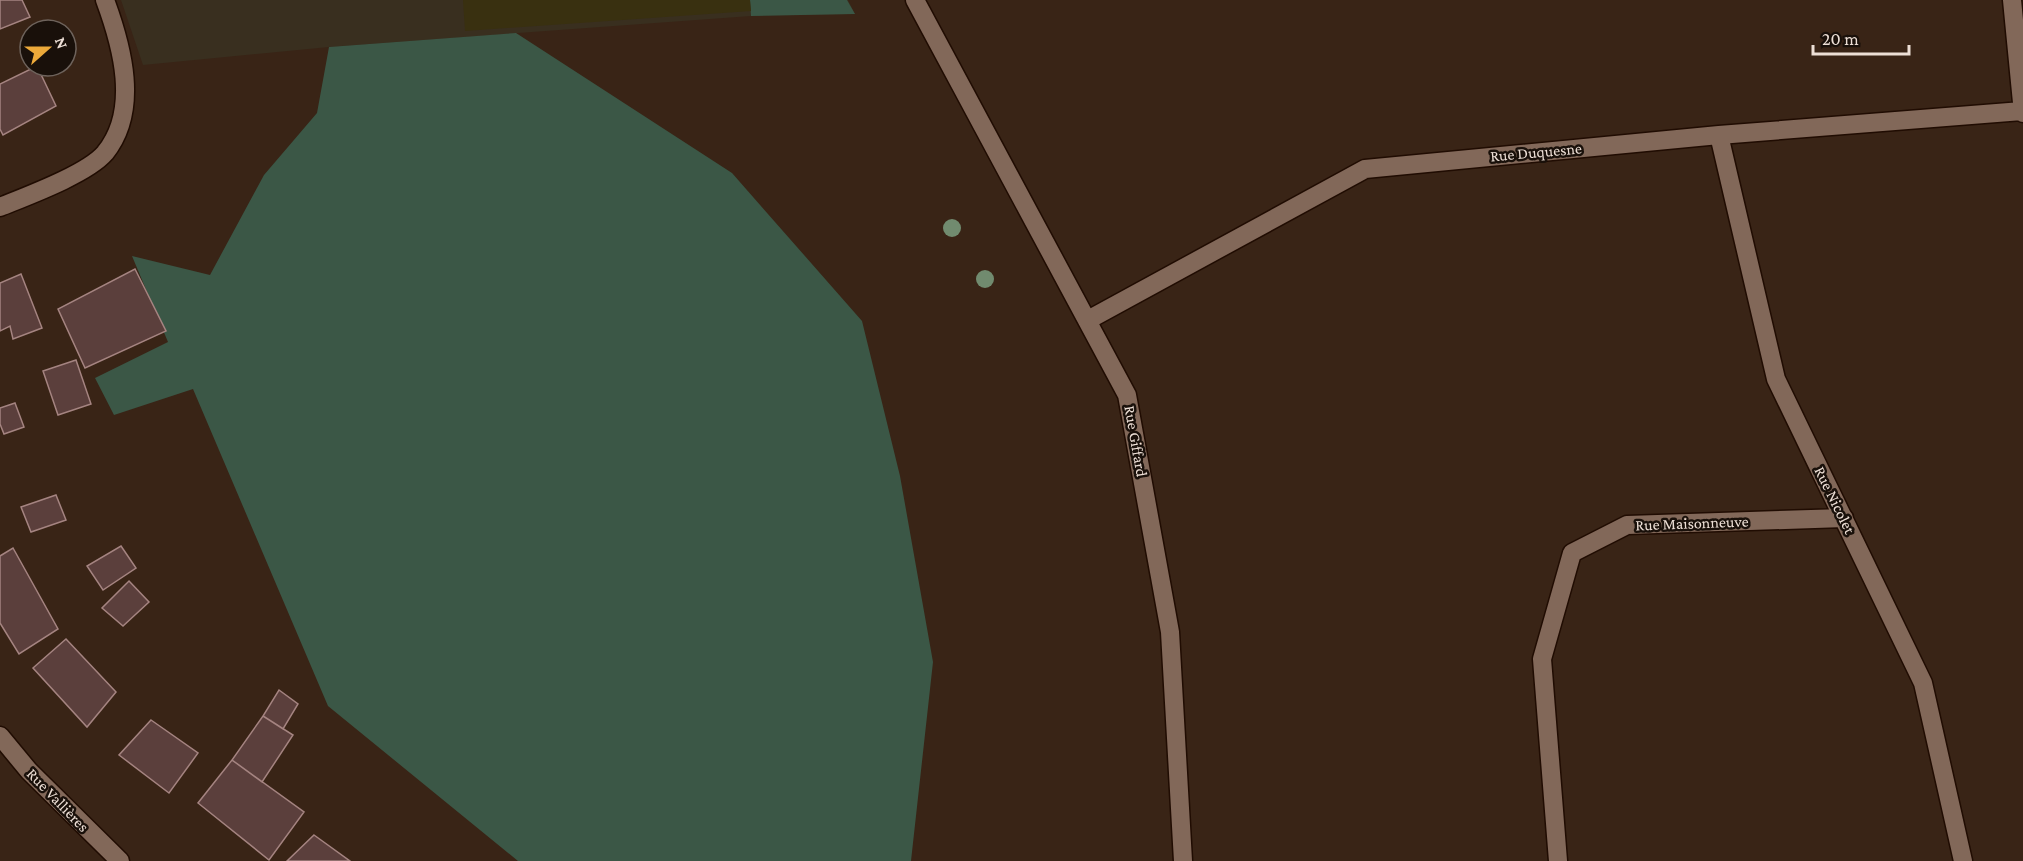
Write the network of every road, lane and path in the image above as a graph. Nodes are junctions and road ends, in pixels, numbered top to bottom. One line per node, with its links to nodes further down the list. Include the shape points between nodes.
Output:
1 (105, 0): 6 (street, via 128,82 117,134 104,154 63,181)
2 (915, 0): 7 (street, Rue Giffard)
3 (2012, 0): 4 (street)
4 (2022, 112): 5 (street, Rue Duquesne)
5 (1719, 135): 7 (street, Rue Duquesne, via 1365,169); 8 (street, Rue Nicolet, via 1776,379)
6 (0, 207)
7 (1088, 320): 11 (street, Rue Giffard, via 1127,395 1168,620)
8 (1844, 518): 12 (street, Rue Maisonneuve, via 1628,525 1572,553 1542,659); 13 (street, Rue Nicolet, via 1923,683)
9 (0, 736): 10 (street, Rue Vallières, via 29,771)
10 (120, 861)
11 (1183, 861)
12 (1558, 861)
13 (1963, 861)

